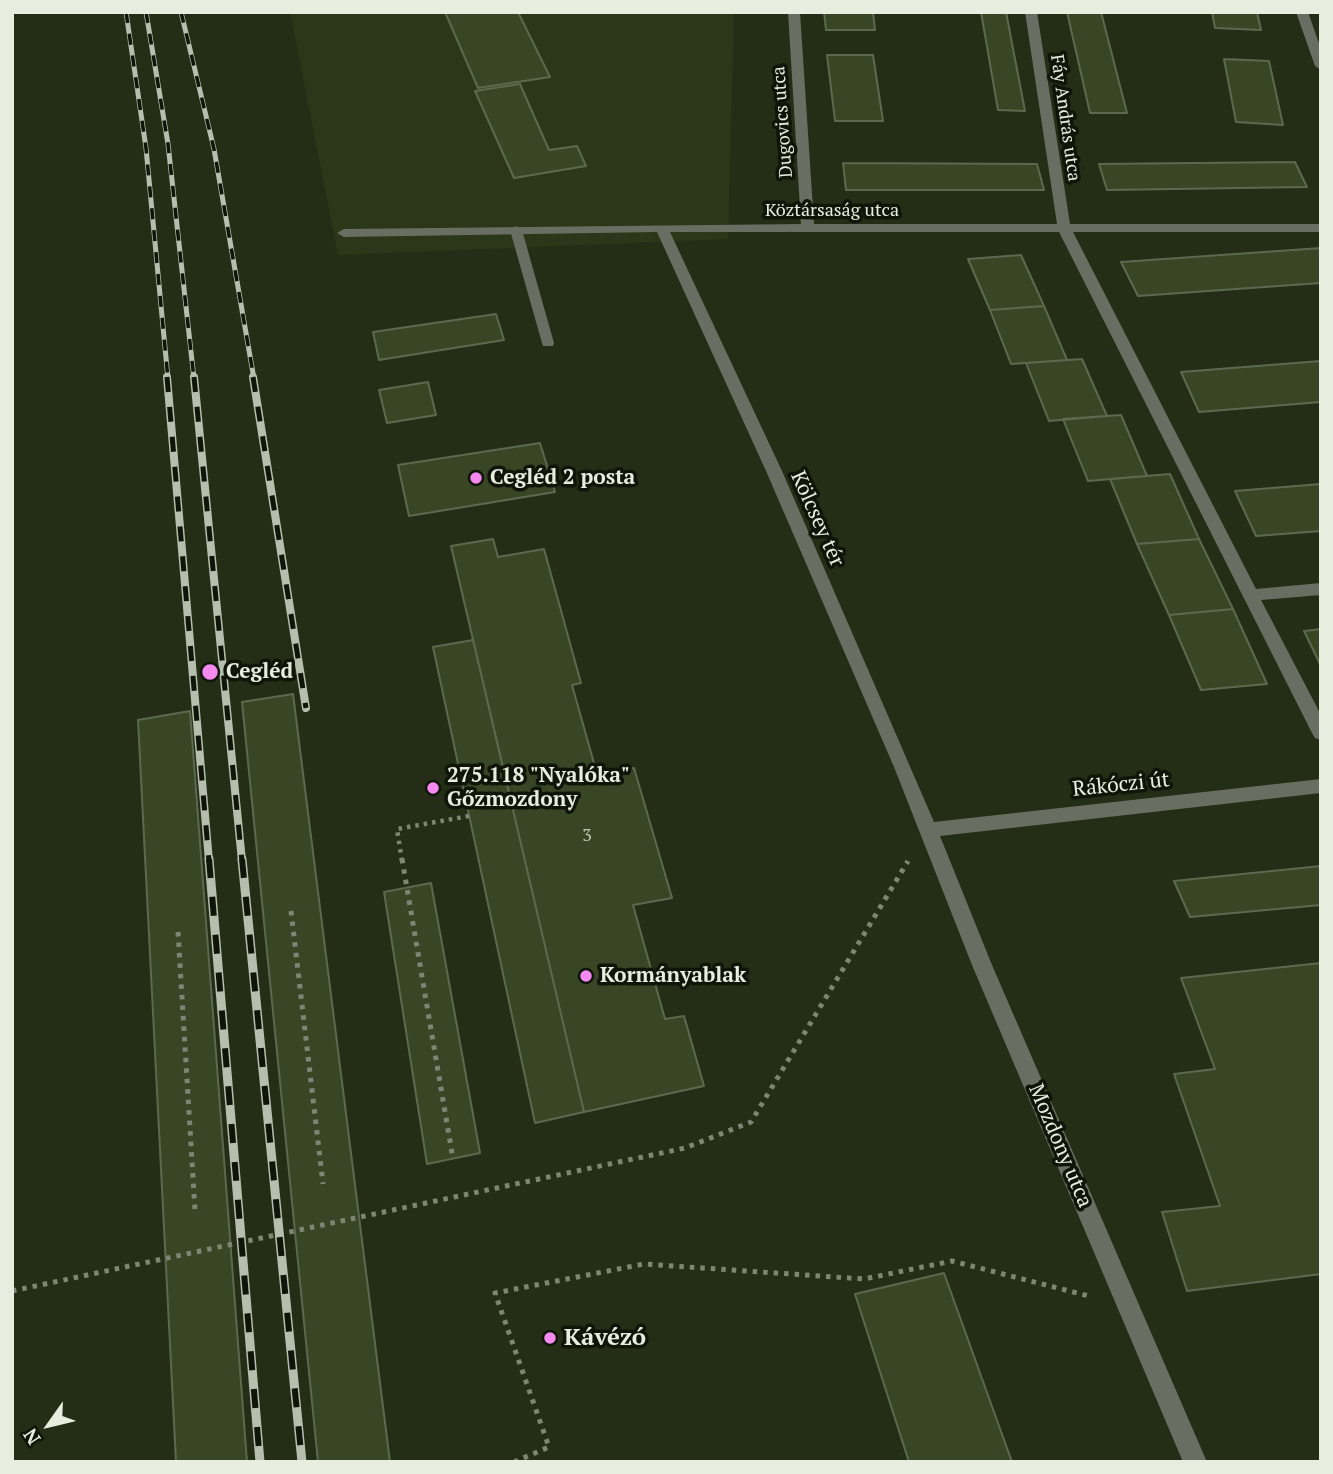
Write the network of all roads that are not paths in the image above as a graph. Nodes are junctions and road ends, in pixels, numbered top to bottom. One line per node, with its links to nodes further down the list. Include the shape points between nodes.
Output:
1 (794, 12): 8 (street, Dugovics utca)
2 (1031, 12): 6 (street, Fáy András utca)
3 (1302, 12): 4 (street)
4 (1321, 66)
5 (662, 228): 8 (street, Köztársaság utca); 9 (street, Köztársaság utca); 16 (street, Kölcsey tér, via 774,471)
6 (1063, 228): 7 (street, Köztársaság utca); 8 (street, Köztársaság utca); 13 (street)
7 (1321, 228)
8 (808, 229)
9 (516, 230): 10 (street, Köztársaság utca); 11 (lane)
10 (344, 233)
11 (548, 343)
12 (1321, 589): 13 (street)
13 (1251, 595): 14 (street)
14 (1321, 733)
15 (1321, 786): 16 (street, Rákóczi út)
16 (926, 830): 17 (street, Mozdony utca)
17 (1195, 1462)

